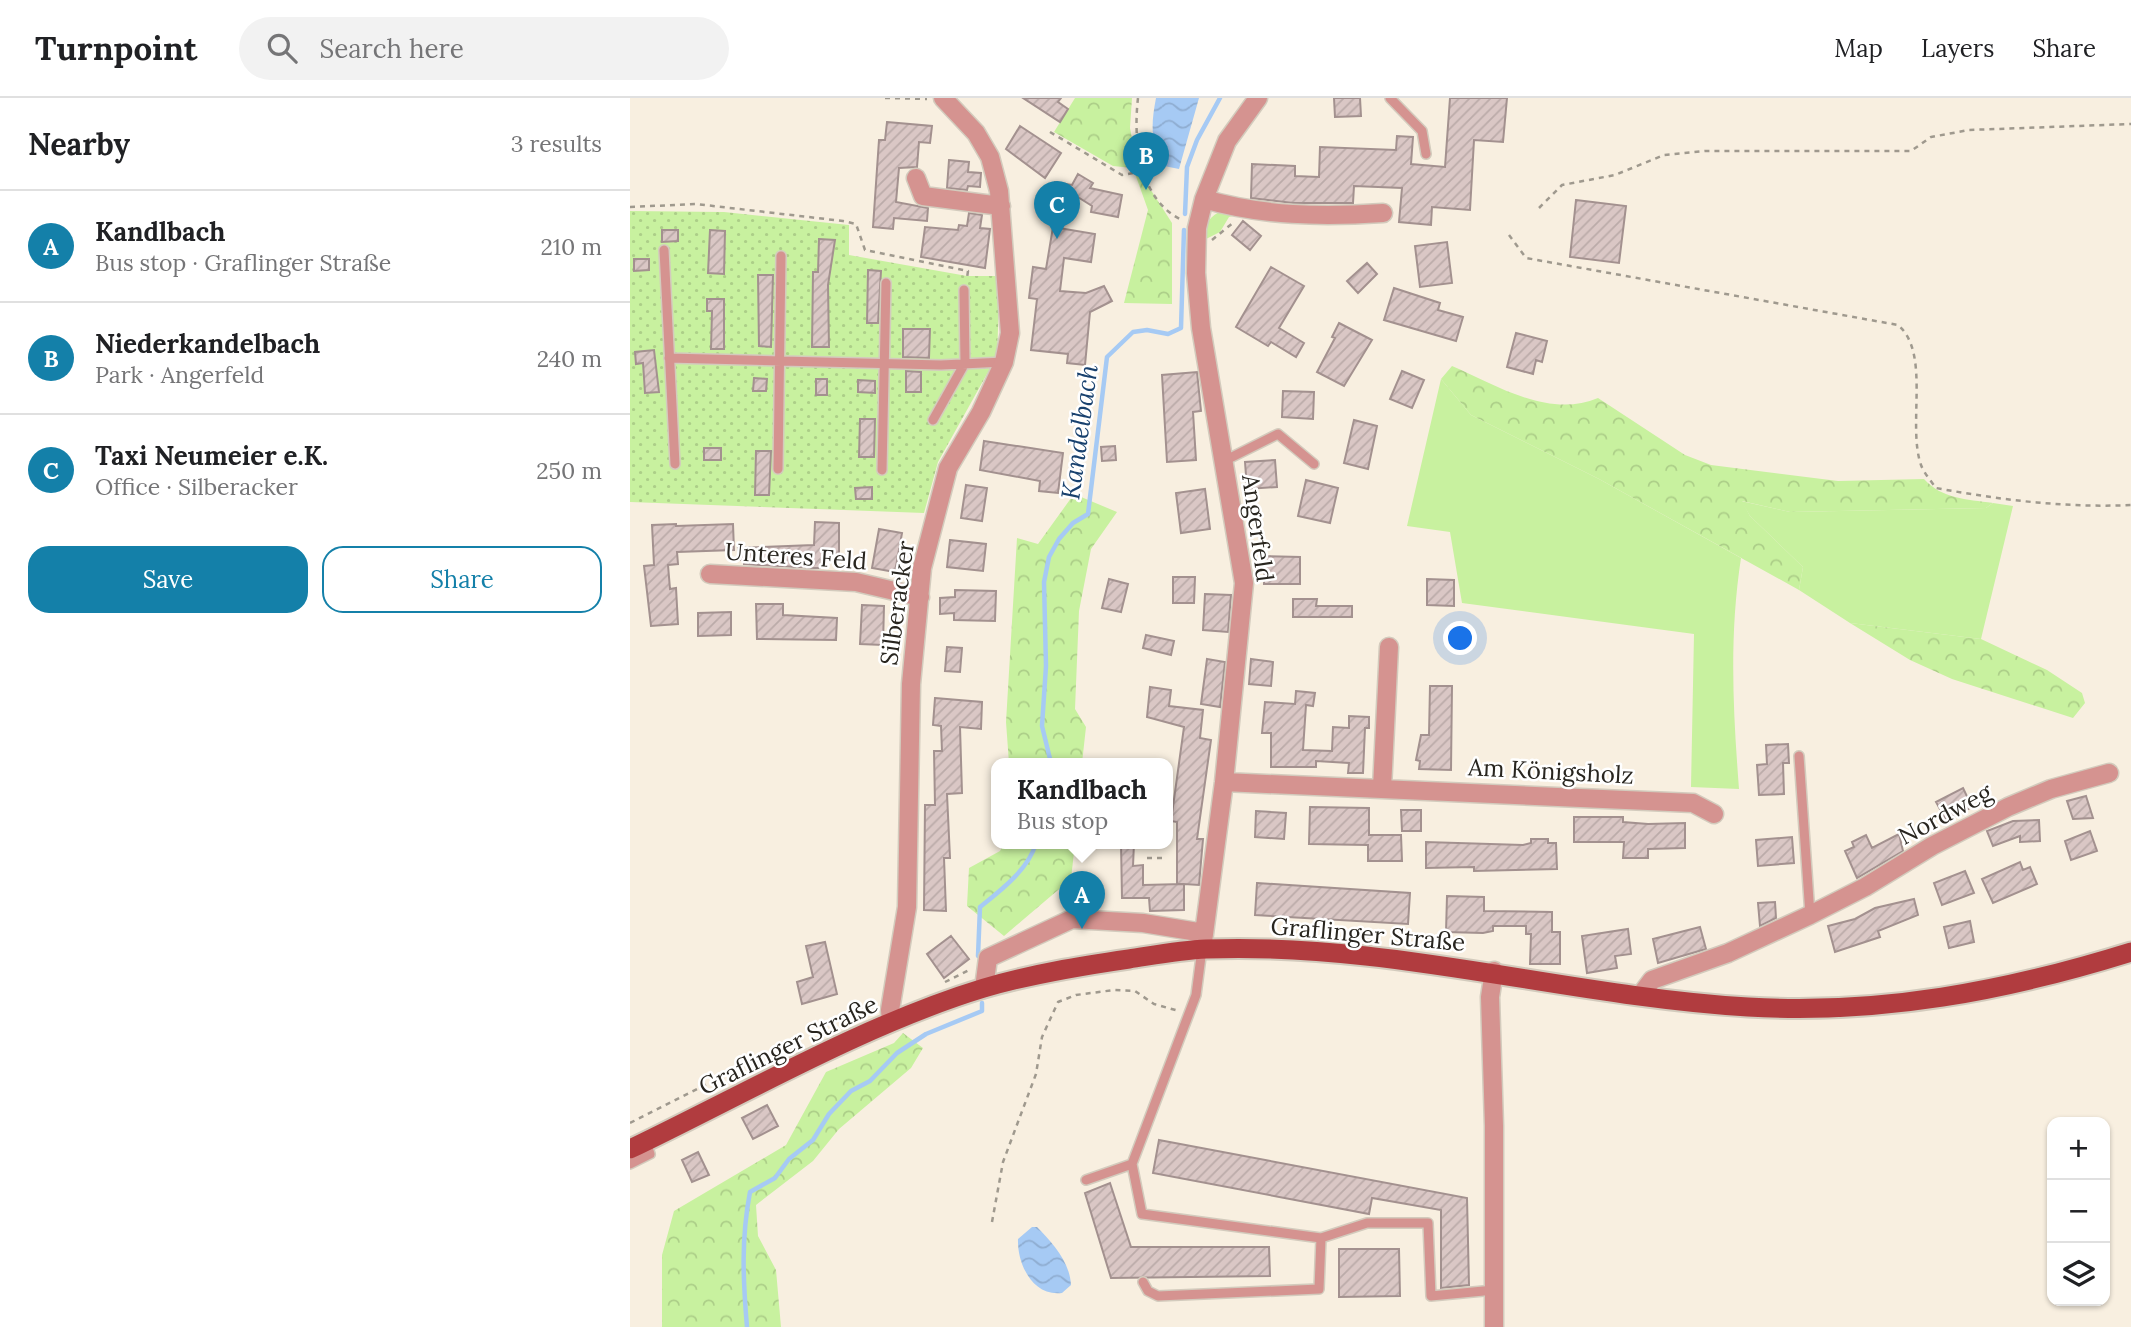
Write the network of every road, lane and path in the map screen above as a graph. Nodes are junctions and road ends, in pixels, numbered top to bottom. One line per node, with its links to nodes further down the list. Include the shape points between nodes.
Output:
1 (885, 98): 2 (path)
2 (928, 98)
3 (943, 98): 13 (street, Silberacker, via 976,133 990,157)
4 (1138, 98): 10 (path)
5 (1258, 98): 12 (street, Angerfeld, via 1227,142)
6 (1390, 98): 9 (lane, via 1422,131)
7 (2131, 124): 15 (path, via 1969,130 1931,137 1911,151 1664,155 1615,176 1562,185)
8 (1050, 132): 10 (path, via 1122,175)
9 (1426, 154)
10 (1144, 171): 18 (path, via 1153,199 1169,215)
11 (916, 178): 13 (street, via 923,196)
12 (1204, 199): 16 (street); 18 (street, Angerfeld)
13 (1000, 206): 27 (street, Silberacker, via 1010,333)
14 (630, 208): 24 (path, via 696,204 856,224 865,250 968,271)
15 (1539, 208)
16 (1241, 209): 17 (street, via 1354,216); 20 (path, via 1231,225)
17 (1383, 213)
18 (1197, 228): 20 (street, Angerfeld)
19 (1509, 235): 36 (path, via 1526,258 1898,325 1909,334 1913,350 1917,442 1922,466 1936,488 2004,500)
20 (1197, 248): 31 (street, Angerfeld, via 1201,328)
21 (664, 250): 25 (lane)
22 (781, 256): 26 (lane)
23 (887, 283): 28 (lane)
24 (964, 290): 29 (lane)
25 (669, 358): 26 (lane); 32 (lane)
26 (780, 360): 28 (lane); 34 (lane)
27 (1004, 362): 29 (lane); 38 (street, Silberacker, via 948,468 922,568)
28 (884, 363): 29 (lane); 35 (lane)
29 (965, 363): 30 (lane)
30 (933, 421)
31 (1224, 461): 33 (lane, via 1278,434); 42 (street, Angerfeld, via 1244,583)
32 (675, 464)
33 (1314, 464)
34 (778, 469)
35 (882, 470)
36 (2131, 505)
37 (710, 574): 38 (street, Unteres Feld, via 856,582)
38 (920, 597): 54 (street, Silberacker, via 911,684 907,907)
39 (1389, 647): 43 (street)
40 (1799, 756): 47 (lane)
41 (2109, 773): 47 (street, Nordweg, via 2008,807)
42 (1224, 782): 43 (street, Am Königsholz); 48 (street, Angerfeld)
43 (1382, 788): 44 (street, Am Königsholz, via 1693,803)
44 (1714, 814)
45 (1147, 858): 46 (path)
46 (1167, 858)
47 (1810, 915): 52 (street, Nordweg, via 1728,953 1652,980)
48 (1203, 941): 50 (main road, Graflinger Straße, via 1355,952); 51 (main road, Graflinger Straße); 51 (street, via 1143,923 1072,919 988,958); 53 (lane, via 1196,995)
49 (2131, 952): 52 (main road, Graflinger Straße, via 2024,984 1890,1004 1747,1007)
50 (1494, 971): 52 (main road, Graflinger Straße); 62 (street, via 1490,998)
51 (985, 988): 54 (main road, Graflinger Straße)
52 (1640, 996)
53 (1188, 1015): 57 (lane); 59 (path, via 1135,992 1114,990 1058,1002 1042,1037 1036,1074 1003,1162)
54 (891, 1022): 55 (main road, Graflinger Straße)
55 (638, 1145): 56 (lane, via 650,1154)
56 (630, 1164)
57 (1132, 1164): 58 (lane); 60 (lane, via 1142,1214)
58 (1086, 1180)
59 (992, 1222)
60 (1321, 1238): 61 (lane, via 1319,1289 1158,1296 1147,1291); 62 (lane, via 1367,1223 1428,1223 1431,1296)
61 (1143, 1282)
62 (1494, 1290): 63 (street)
63 (1494, 1327)

